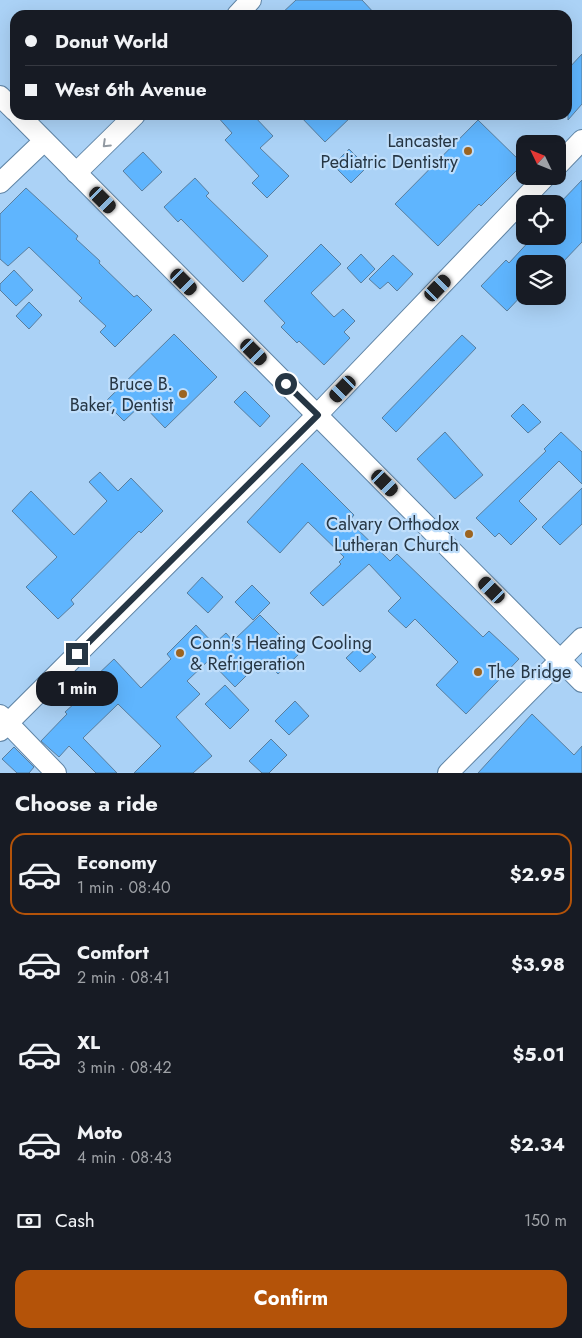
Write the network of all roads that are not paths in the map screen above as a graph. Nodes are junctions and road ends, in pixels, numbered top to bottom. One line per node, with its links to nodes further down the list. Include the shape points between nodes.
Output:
1 (252, 0): 2 (street)
2 (241, 10)
3 (0, 96): 4 (street)
4 (10, 106)
5 (24, 120): 8 (street)
6 (130, 120): 10 (street, one-way to 10)
7 (582, 140): 9 (street)
8 (44, 141): 10 (street); 11 (street)
9 (566, 157)
10 (76, 172): 13 (street)
11 (0, 183)
12 (537, 185): 13 (street)
13 (318, 415): 15 (street); 17 (street)
14 (582, 638): 15 (street)
15 (560, 659): 16 (street); 19 (street)
16 (582, 682)
17 (3, 723): 18 (street)
18 (56, 773)
19 (448, 773)

